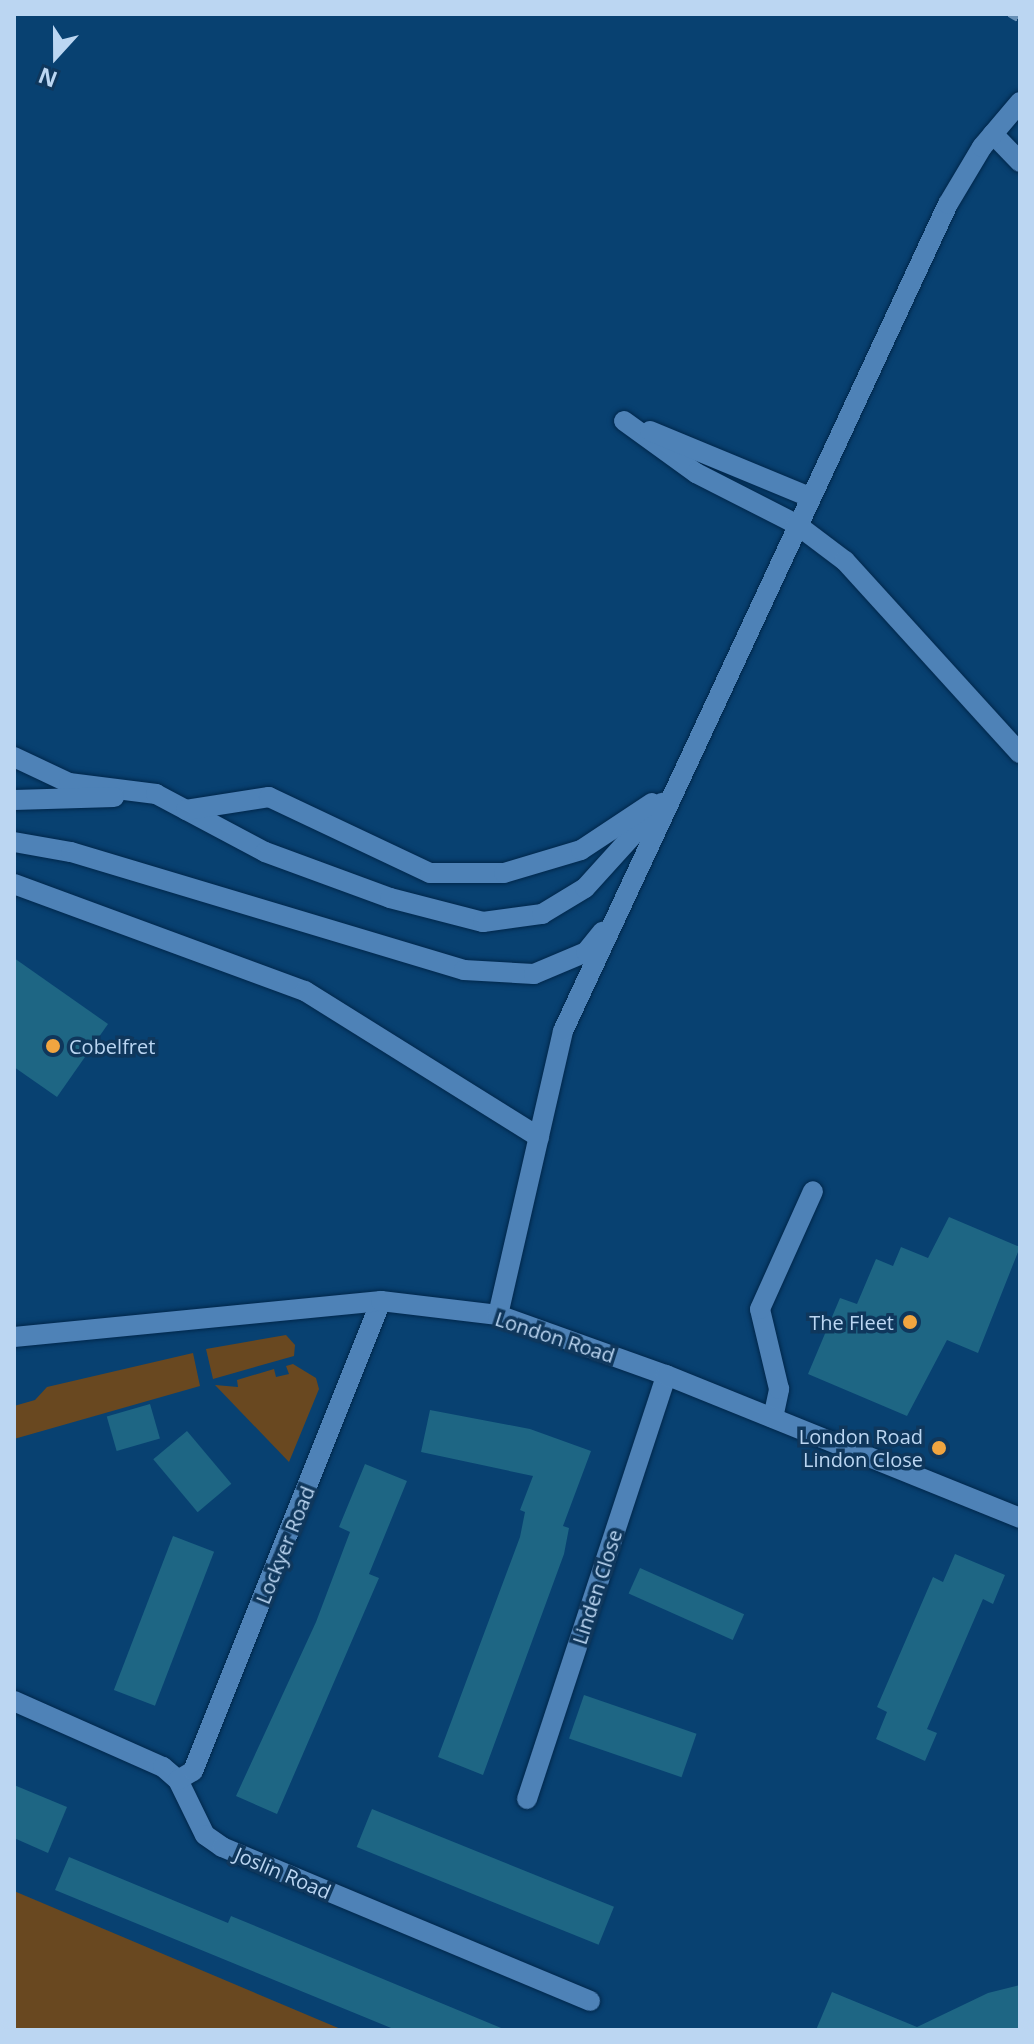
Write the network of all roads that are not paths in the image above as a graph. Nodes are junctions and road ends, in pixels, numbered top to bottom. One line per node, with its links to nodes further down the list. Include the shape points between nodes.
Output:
1 (1020, 102): 2 (street)
2 (993, 134): 3 (street); 4 (street, via 948,204)
3 (1020, 162)
4 (809, 497): 5 (street); 5 (street, via 624,421 696,473)
5 (796, 524): 6 (street, via 845,561); 9 (street)
6 (1020, 753)
7 (14, 757): 10 (street, via 69,783)
8 (14, 786): 12 (street)
9 (675, 788): 13 (street, via 581,850 504,873 430,873 269,797); 13 (street, via 585,888 542,914 483,922 390,898 265,852); 16 (street)
10 (156, 794): 12 (street); 13 (street)
11 (14, 800): 12 (street)
12 (39, 800)
13 (186, 810)
14 (14, 842): 16 (street, via 71,852 464,970 534,974 586,952)
15 (14, 884): 17 (street, via 305,991)
16 (617, 914): 17 (street, via 563,1031)
17 (539, 1137): 20 (street)
18 (813, 1191): 23 (street, via 760,1309 779,1389)
19 (381, 1301): 20 (street, London Road); 21 (street, London Road); 26 (street, Lockyer Road, via 193,1771)
20 (498, 1315): 22 (street, London Road)
21 (14, 1337)
22 (666, 1375): 23 (street, London Road); 27 (street, Linden Close)
23 (773, 1418): 24 (street, London Road)
24 (1020, 1518)
25 (14, 1701): 26 (street, Joslin Road, via 146,1755)
26 (178, 1780): 28 (street, Joslin Road, via 205,1835 222,1847)
27 (527, 1799)
28 (590, 2001)

